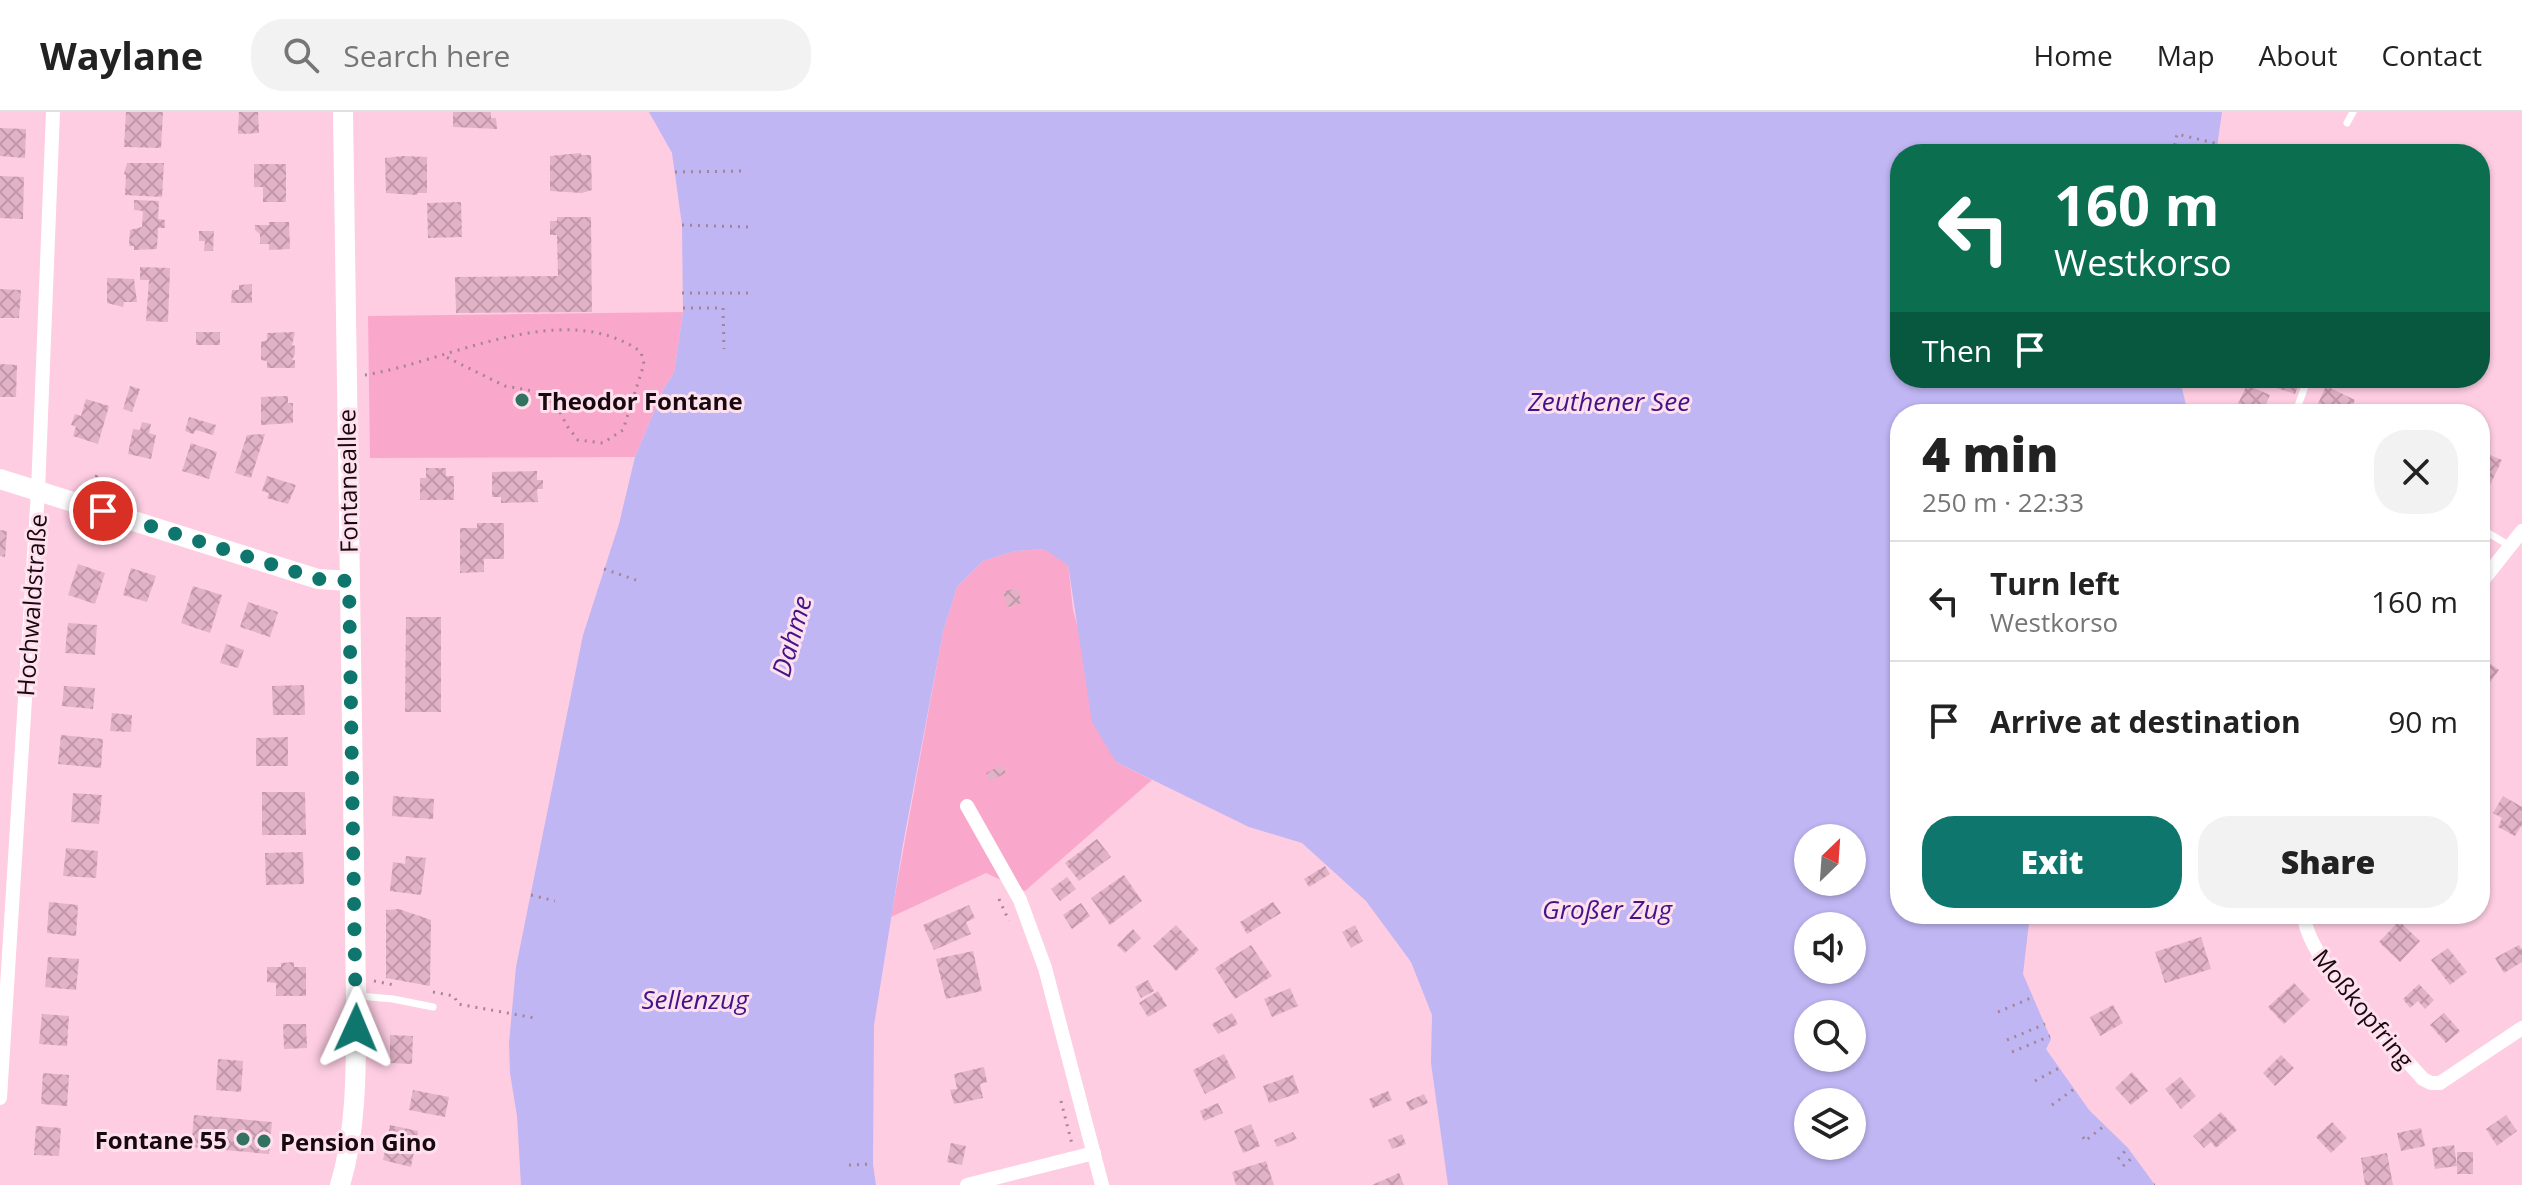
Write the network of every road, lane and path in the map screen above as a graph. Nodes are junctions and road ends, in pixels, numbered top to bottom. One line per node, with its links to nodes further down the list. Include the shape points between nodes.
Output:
1 (53, 112): 18 (street, Hochwaldstraße)
2 (343, 112): 25 (main road, Fontaneallee)
3 (2353, 112): 4 (lane)
4 (2347, 123)
5 (2175, 144): 6 (path, via 2177,134)
6 (2218, 144)
7 (746, 171): 8 (path)
8 (675, 172)
9 (682, 225): 10 (path)
10 (752, 227)
11 (682, 293): 12 (path)
12 (752, 293)
13 (683, 308): 14 (path, via 723,308)
14 (724, 349)
15 (442, 355): 15 (path, via 505,386 533,391 558,408 578,440 594,443 623,430 644,364 641,352 622,339 583,331 513,335); 16 (path)
16 (364, 375)
17 (0, 479): 18 (main road)
18 (38, 491): 25 (main road, via 318,579); 46 (street, Hochwaldstraße)
19 (2522, 531): 21 (street)
20 (2490, 534): 21 (lane)
21 (2510, 546): 23 (street)
22 (604, 569): 24 (path)
23 (2490, 571)
24 (636, 580)
25 (349, 581): 32 (main road, Fontaneallee)
26 (967, 806): 52 (street, via 1020,900 1045,968)
27 (531, 895): 29 (path)
28 (999, 899): 31 (path)
29 (555, 901)
30 (2306, 924): 39 (street, Moßkopfring, via 2326,967 2431,1083 2440,1083)
31 (1012, 928)
32 (356, 995): 34 (lane); 59 (main road, Fontaneallee, via 355,1084)
33 (2033, 997): 35 (path)
34 (433, 1007)
35 (1998, 1012)
36 (510, 1014): 37 (path)
37 (535, 1018)
38 (2045, 1024): 41 (path)
39 (2522, 1028)
40 (2050, 1036): 42 (path)
41 (2007, 1040)
42 (2012, 1052)
43 (2059, 1068): 44 (path)
44 (2035, 1081)
45 (2074, 1089): 48 (path)
46 (0, 1098)
47 (1061, 1102): 54 (path)
48 (2052, 1105)
49 (2104, 1126): 50 (path, via 2085,1141)
50 (2083, 1137)
51 (2128, 1148): 55 (path)
52 (1094, 1153): 54 (street); 61 (street)
53 (2134, 1156): 58 (path)
54 (1075, 1157): 60 (street)
55 (2118, 1159)
56 (873, 1164): 57 (path)
57 (849, 1165)
58 (2123, 1166)
59 (340, 1185)
60 (967, 1185)
61 (1102, 1185)

